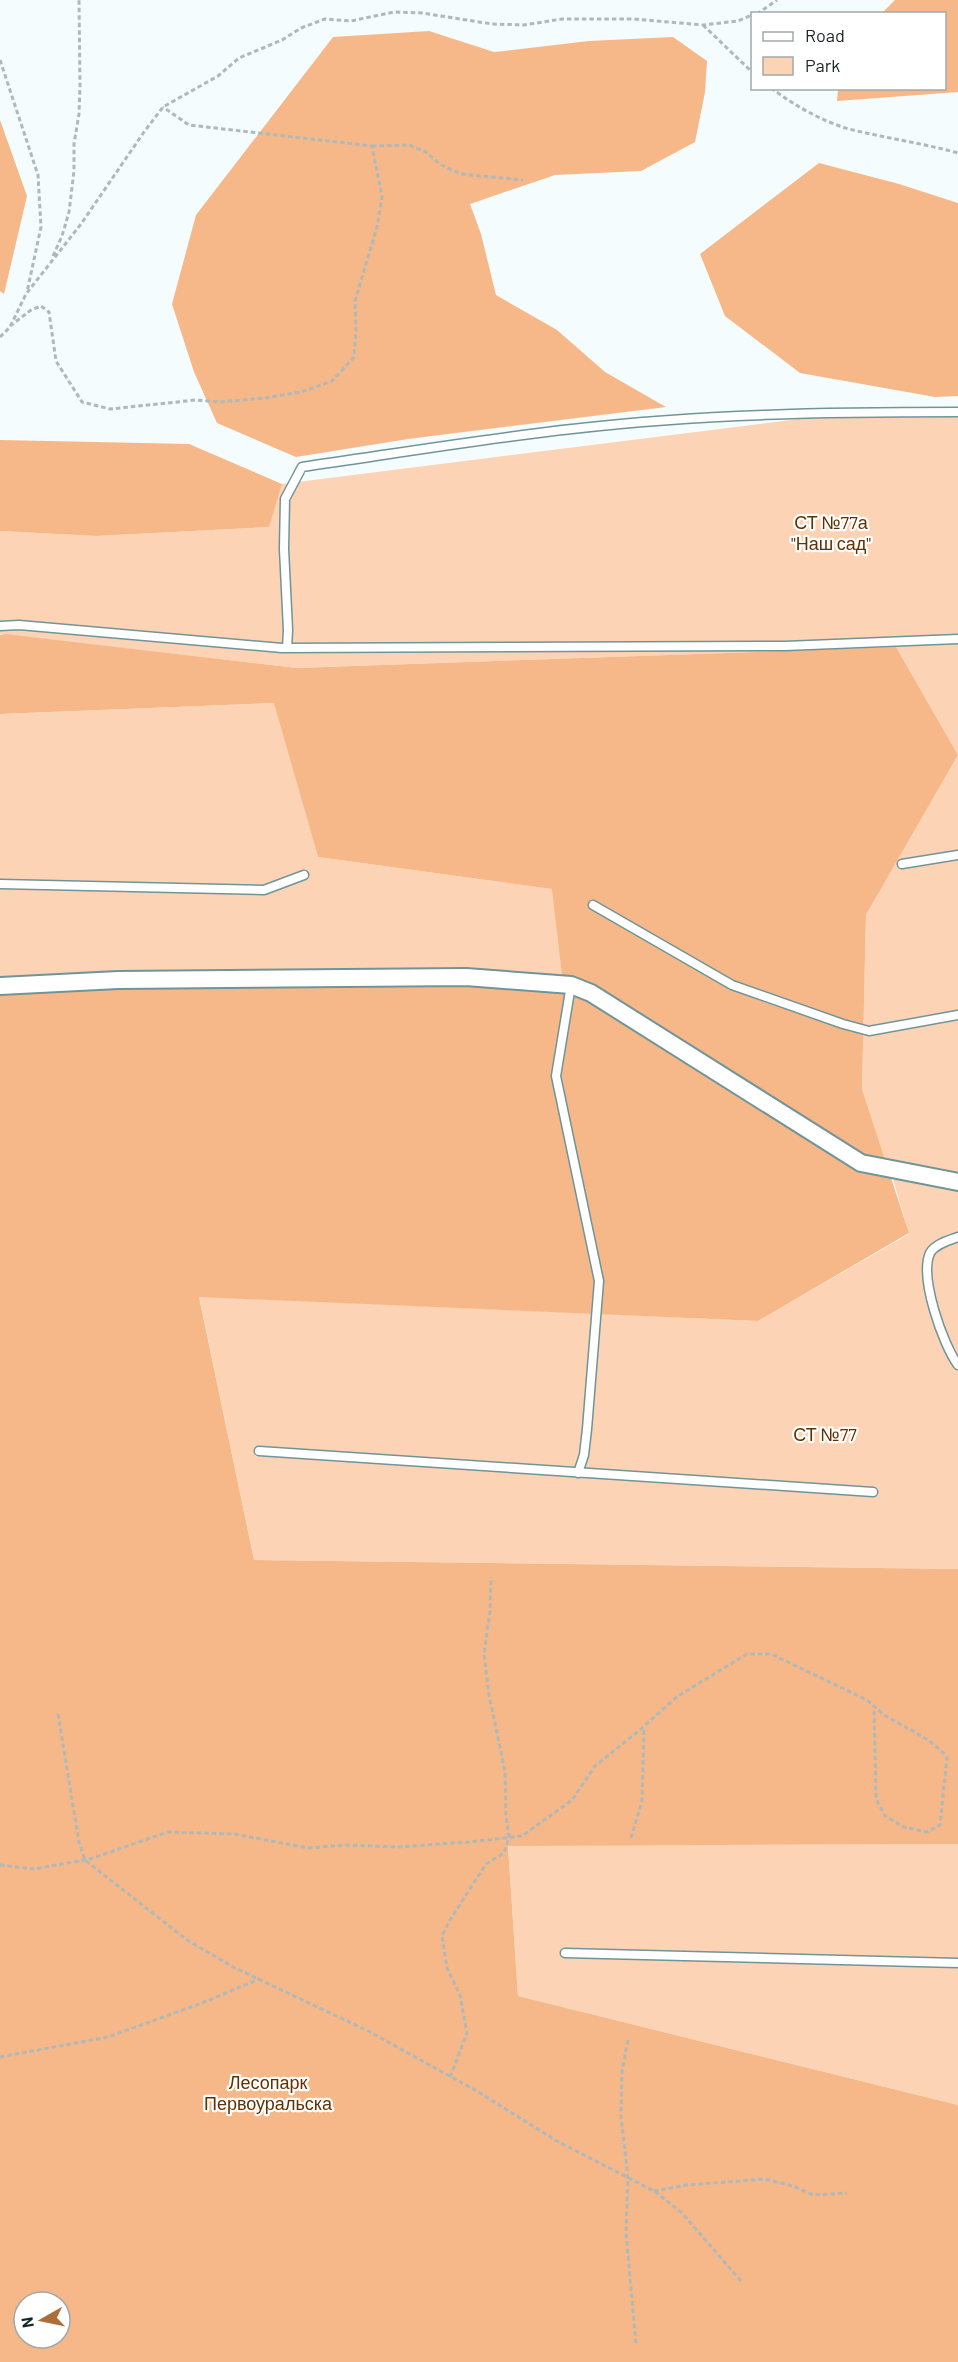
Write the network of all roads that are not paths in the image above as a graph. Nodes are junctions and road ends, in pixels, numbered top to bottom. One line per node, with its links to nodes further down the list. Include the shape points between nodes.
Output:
1 (958, 412): 4 (lane, via 735,416 573,429 302,467 285,499)
2 (0, 626): 4 (lane)
3 (958, 639): 4 (lane, via 785,646)
4 (287, 648)
5 (958, 855): 6 (lane)
6 (902, 864)
7 (304, 875): 8 (lane, via 264,890)
8 (0, 884)
9 (593, 905): 12 (lane, via 732,985 843,1024 870,1031)
10 (571, 985): 11 (street, via 454,977 118,980); 13 (street, via 591,993 861,1163); 17 (lane, via 556,1076 599,1281 587,1429)
11 (0, 986)
12 (958, 1015)
13 (958, 1182)
14 (958, 1237): 15 (lane, via 944,1241 929,1255 929,1286 935,1315)
15 (958, 1365)
16 (259, 1451): 17 (lane)
17 (578, 1473): 18 (lane)
18 (873, 1492)
19 (565, 1953): 20 (lane)
20 (958, 1963)

